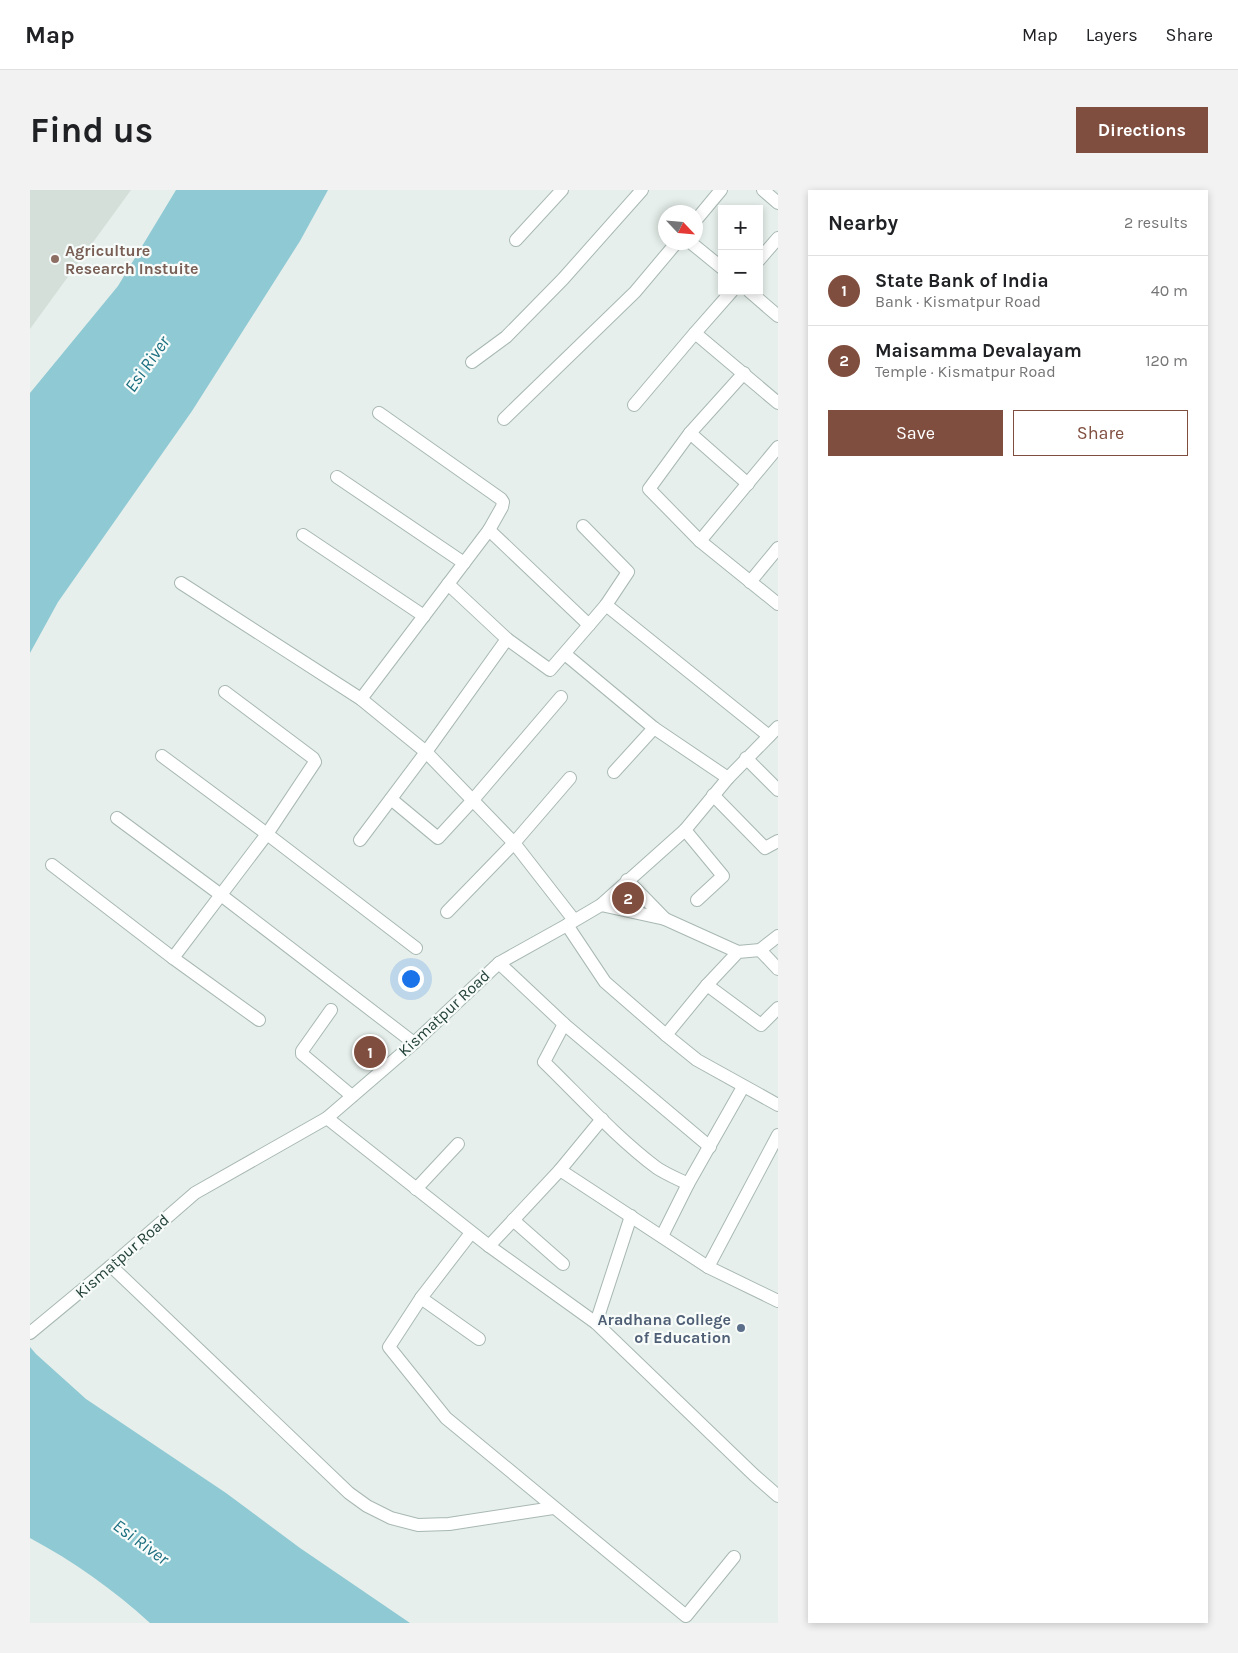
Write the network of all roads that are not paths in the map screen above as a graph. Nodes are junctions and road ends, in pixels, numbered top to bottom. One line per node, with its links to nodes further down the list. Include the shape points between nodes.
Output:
1 (562, 190): 8 (street)
2 (642, 190): 17 (street, via 506,337)
3 (721, 190): 6 (street)
4 (763, 190): 5 (street)
5 (778, 203)
6 (703, 212)
7 (778, 238): 11 (street)
8 (516, 240)
9 (670, 250): 22 (street, via 635,292)
10 (700, 250): 12 (street)
11 (763, 255)
12 (718, 265)
13 (728, 295): 16 (street)
14 (754, 295): 15 (street)
15 (778, 316)
16 (694, 333): 18 (street); 20 (street)
17 (472, 362)
18 (744, 373): 19 (street); 23 (street)
19 (778, 403)
20 (634, 405)
21 (379, 413): 28 (street, via 501,499 502,506)
22 (504, 419)
23 (690, 434): 26 (street); 30 (street, via 649,489)
24 (778, 447): 26 (street)
25 (336, 477): 32 (street)
26 (748, 484): 30 (street)
27 (583, 526): 37 (street, via 628,572)
28 (489, 530): 32 (street); 39 (street)
29 (303, 535): 38 (street)
30 (700, 541): 33 (street)
31 (778, 548): 33 (street)
32 (464, 563): 35 (street)
33 (750, 582): 36 (street)
34 (181, 583): 44 (street)
35 (448, 584): 38 (street); 40 (street)
36 (778, 604)
37 (606, 605): 39 (street); 46 (street)
38 (424, 616): 44 (street)
39 (589, 625): 41 (street)
40 (507, 639): 41 (street, via 550,670); 47 (street)
41 (565, 654): 45 (street)
42 (225, 692): 59 (street, via 315,762)
43 (562, 697): 56 (street)
44 (361, 699): 47 (street)
45 (654, 728): 50 (street); 52 (street)
46 (773, 732): 49 (street, Kismatpur Road)
47 (426, 752): 55 (street); 56 (street)
48 (162, 756): 59 (street)
49 (746, 758): 52 (street, Kismatpur Road); 53 (street)
50 (614, 772)
51 (570, 778): 62 (street)
52 (728, 778): 54 (street, Kismatpur Road)
53 (778, 790)
54 (713, 795): 58 (street, Kismatpur Road); 61 (street, via 766,848)
55 (391, 799): 56 (street, via 438,838); 60 (street)
56 (472, 801): 62 (street)
57 (117, 818): 65 (street)
58 (685, 830): 64 (street, Kismatpur Road); 66 (street, via 723,876)
59 (267, 834): 65 (street); 72 (street)
60 (360, 840)
61 (778, 841)
62 (514, 843): 68 (street); 70 (street)
63 (52, 865): 75 (street)
64 (627, 880): 67 (street, Kismatpur Road); 69 (street)
65 (221, 895): 75 (street); 84 (street)
66 (697, 900)
67 (601, 905): 69 (street); 70 (street, Kismatpur Road)
68 (447, 912)
69 (665, 919): 74 (street)
70 (571, 923): 76 (street, Kismatpur Road); 83 (street, via 605,982)
71 (778, 936): 73 (street)
72 (416, 948)
73 (760, 950): 74 (street); 77 (street)
74 (738, 952): 78 (street)
75 (173, 958): 81 (street)
76 (499, 962): 82 (street); 84 (street, Kismatpur Road)
77 (778, 969)
78 (707, 985): 79 (street, via 761,1025); 83 (street)
79 (778, 1008)
80 (331, 1010): 86 (street, via 302,1054)
81 (259, 1020)
82 (564, 1024): 89 (street, via 544,1062); 92 (street)
83 (666, 1035): 85 (street, via 697,1060)
84 (414, 1043): 86 (street, Kismatpur Road)
85 (743, 1087): 87 (street); 92 (street)
86 (352, 1096): 88 (street, Kismatpur Road)
87 (778, 1105)
88 (327, 1118): 95 (street); 102 (street, Kismatpur Road, via 195,1193)
89 (602, 1119): 93 (street); 94 (street, via 659,1169)
90 (778, 1134): 103 (street)
91 (458, 1144): 95 (street)
92 (710, 1147): 94 (street)
93 (560, 1170): 96 (street); 97 (street)
94 (688, 1184): 99 (street)
95 (416, 1190): 98 (street)
96 (631, 1216): 99 (street); 106 (street)
97 (513, 1220): 100 (street); 101 (street)
98 (471, 1232): 100 (street); 104 (street)
99 (662, 1236): 103 (street)
100 (489, 1246): 106 (street)
101 (563, 1264)
102 (111, 1266): 107 (street, Kismatpur Road); 110 (street, via 350,1494 367,1506 391,1518 418,1525 449,1524)
103 (708, 1266): 105 (street)
104 (421, 1298): 108 (street); 110 (street, via 390,1346 446,1418)
105 (778, 1301)
106 (596, 1323): 109 (street)
107 (30, 1333)
108 (479, 1339)
109 (778, 1496)
110 (553, 1508): 112 (street)
111 (734, 1558): 112 (street)
112 (689, 1620)

